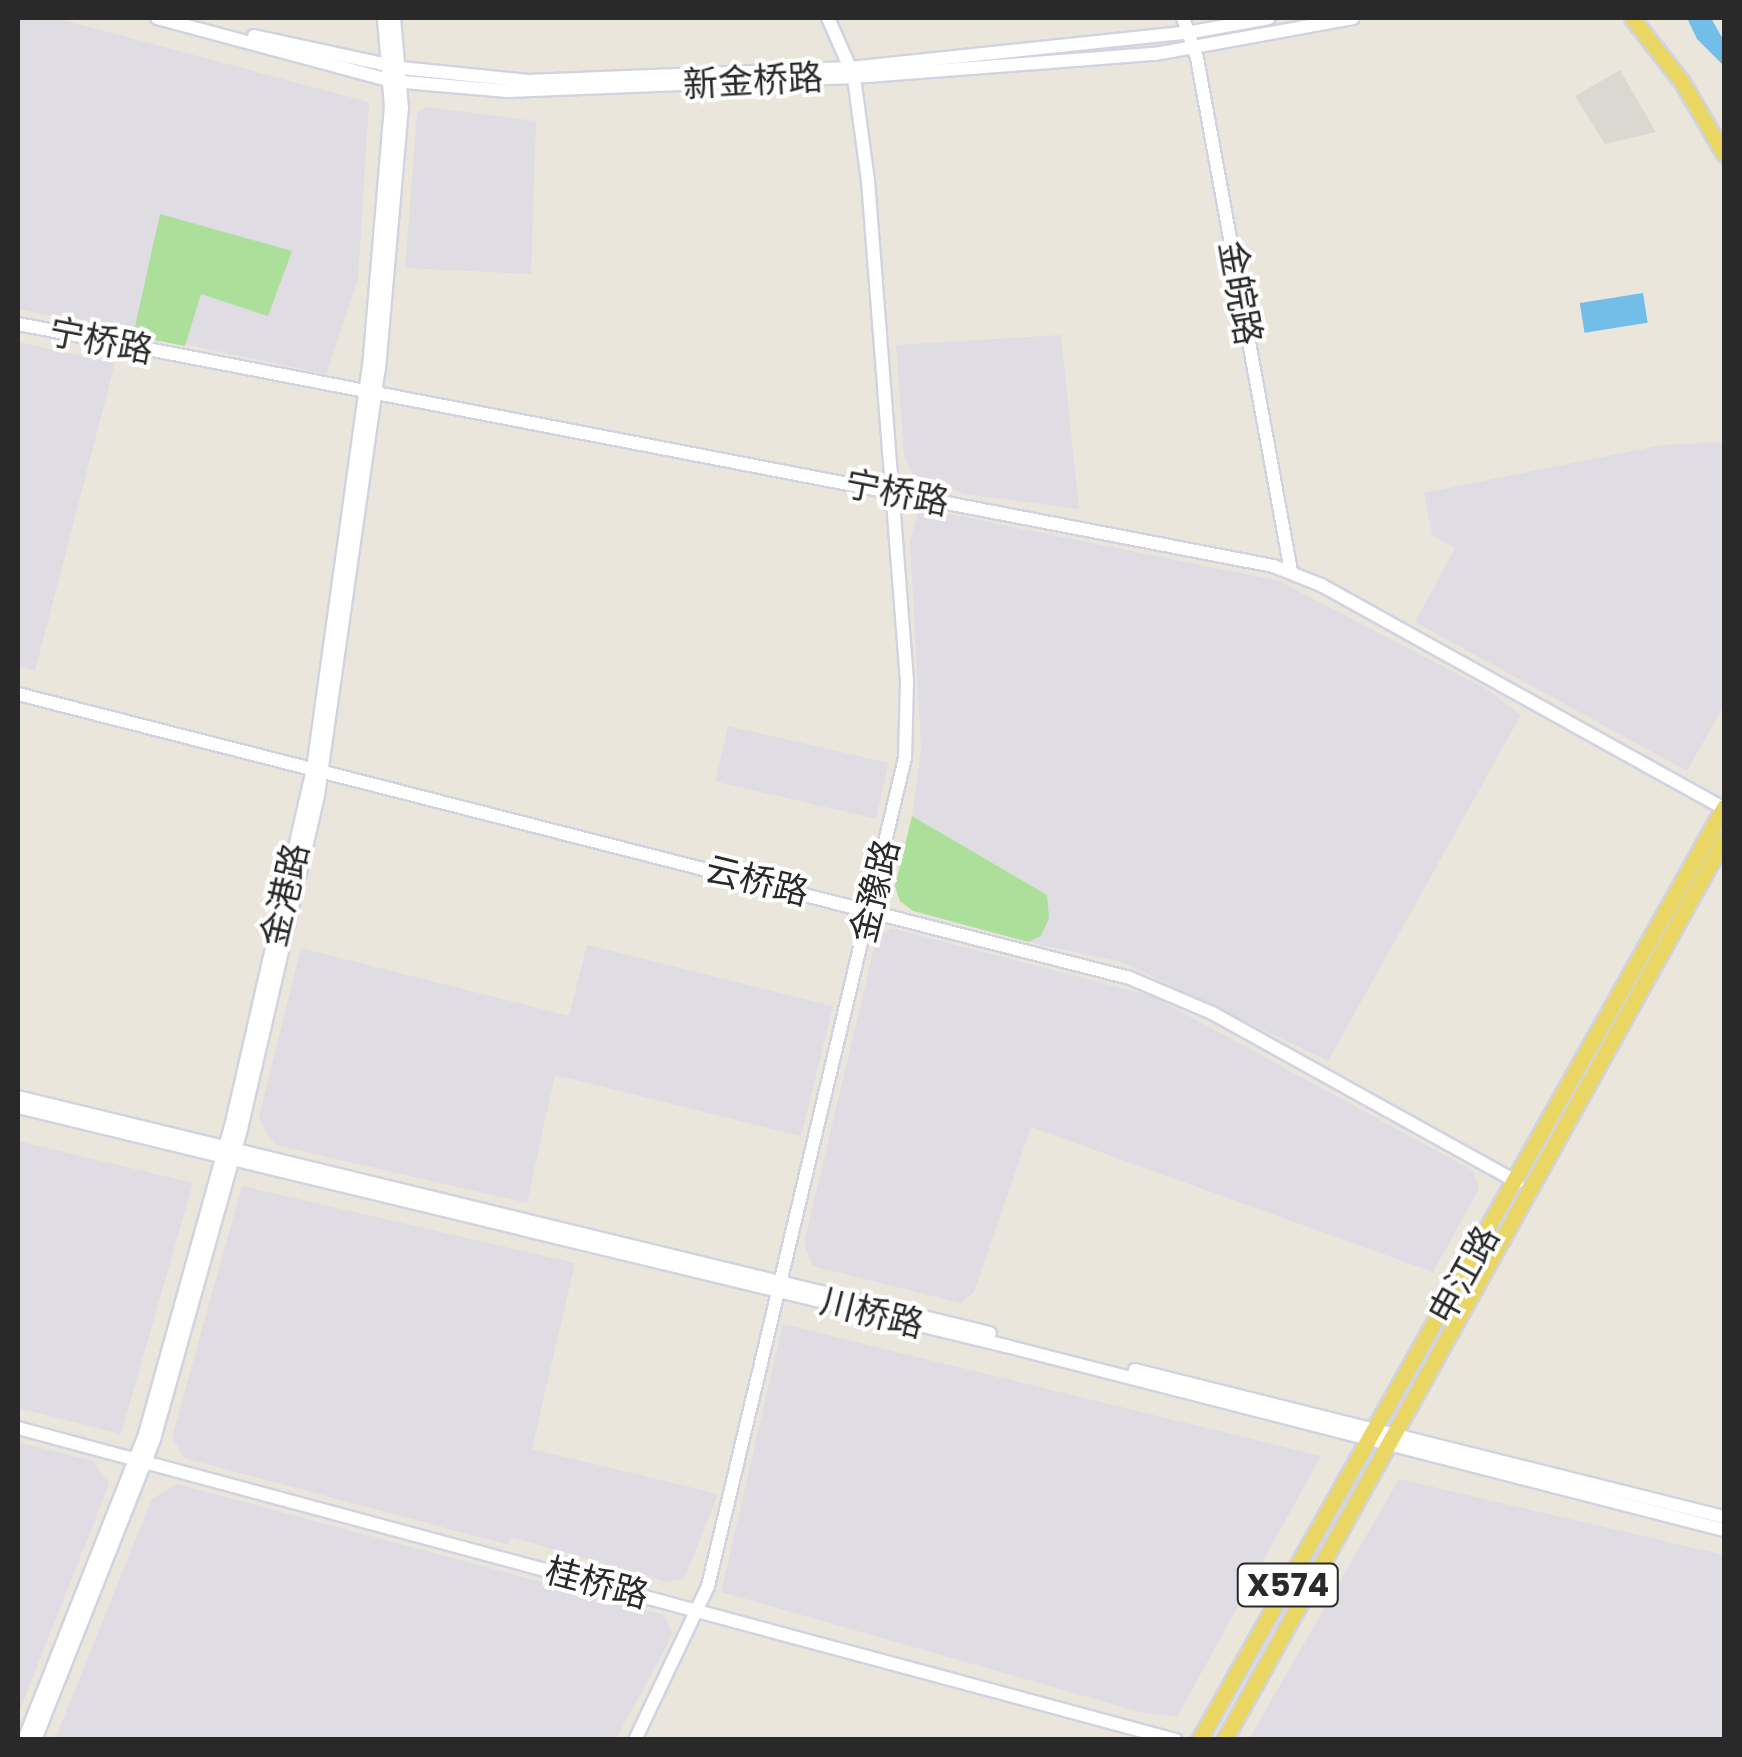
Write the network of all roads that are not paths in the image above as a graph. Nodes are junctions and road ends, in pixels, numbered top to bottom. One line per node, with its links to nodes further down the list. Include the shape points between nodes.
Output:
1 (158, 18): 15 (street, 新金桥路)
2 (185, 18): 13 (street, 新金桥路)
3 (384, 18): 13 (street, 金港路)
4 (394, 18): 13 (street, 金港路)
5 (828, 18): 14 (street, 金豫路)
6 (1183, 18): 11 (street, 金皖路)
7 (1268, 18): 11 (street, 新金桥路)
8 (1353, 18): 12 (street, 新金桥路)
9 (1632, 18): 17 (main road, via 1682,82)
10 (1644, 18): 16 (main road)
11 (1192, 32): 12 (street, 金皖路); 14 (street, 新金桥路)
12 (1195, 50): 14 (street, 新金桥路); 21 (street, 金皖路)
13 (396, 67): 14 (street, 新金桥路, via 528,82); 15 (street, 金港路)
14 (852, 72): 15 (street, 新金桥路, via 508,92); 20 (street, 金豫路)
15 (397, 82): 19 (street, 金港路)
16 (1724, 134)
17 (1724, 154)
18 (18, 324): 19 (street, 宁桥路)
19 (371, 394): 20 (street, 宁桥路); 23 (street, 金港路)
20 (890, 492): 21 (street, 宁桥路); 26 (street, 金豫路, via 907,732)
21 (1291, 571): 24 (street, 宁桥路)
22 (18, 694): 23 (street, 云桥路)
23 (318, 770): 26 (street, 云桥路); 29 (street, 金港路)
24 (1724, 807): 30 (main road, 申江路 / X574)
25 (1724, 838): 34 (main road, 申江路 / X574)
26 (870, 909): 30 (street, 云桥路, via 1171,994); 31 (street, 金豫路)
27 (18, 1097): 29 (street, 川桥路)
28 (18, 1107): 29 (street, 川桥路)
29 (229, 1154): 31 (street, 川桥路); 35 (street, 金港路)
30 (1516, 1182): 33 (main road, 申江路 / X574)
31 (779, 1285): 33 (street, 川桥路); 38 (street, 金豫路)
32 (18, 1428): 35 (street, 桂桥路)
33 (1373, 1436): 34 (street, 川桥路); 43 (main road, 申江路 / X574)
34 (1389, 1447): 36 (street, 川桥路); 37 (street, 川桥路); 44 (main road, 申江路 / X574)
35 (142, 1460): 38 (street, 桂桥路); 39 (street, 金港路); 40 (street, 金港路)
36 (1724, 1517)
37 (1724, 1530)
38 (700, 1610): 41 (street, 金豫路); 42 (street, 桂桥路)
39 (24, 1740)
40 (35, 1740)
41 (635, 1740)
42 (1176, 1740)
43 (1200, 1740)
44 (1224, 1740)

